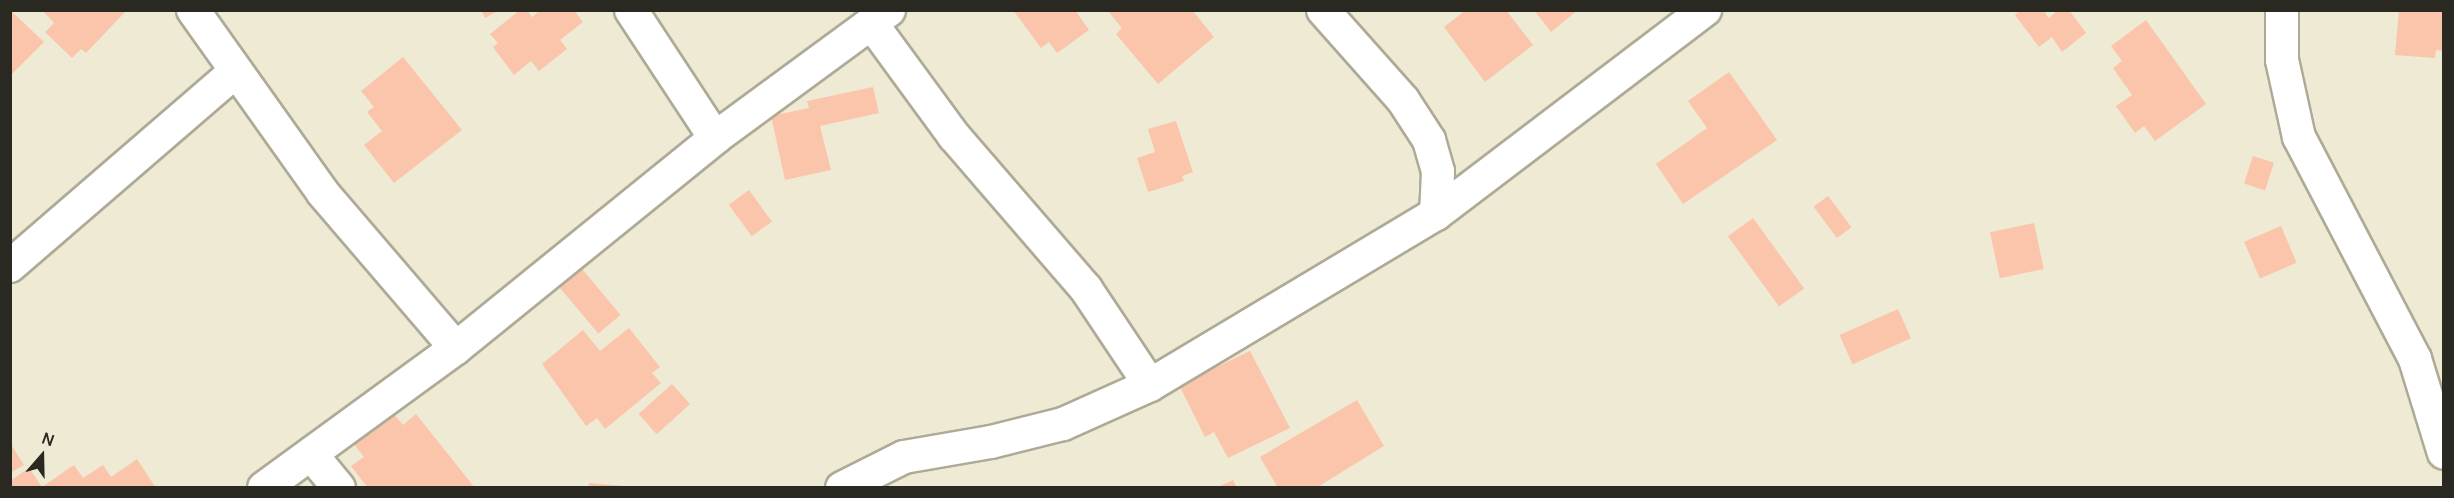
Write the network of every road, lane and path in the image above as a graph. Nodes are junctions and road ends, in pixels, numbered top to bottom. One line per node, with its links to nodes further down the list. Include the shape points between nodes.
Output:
1 (193, 10): 7 (street)
2 (631, 10): 8 (street)
3 (1323, 10): 9 (street, via 1403,100 1429,140 1438,172)
4 (1705, 10): 9 (street)
5 (2282, 10): 13 (street, via 2282,60 2299,137 2415,359)
6 (880, 17): 8 (street); 12 (street, via 954,136 1086,289)
7 (236, 71): 10 (street); 11 (street, via 323,193)
8 (715, 138): 11 (street)
9 (1436, 214): 12 (street)
10 (10, 266)
11 (456, 348): 14 (street)
12 (1150, 385): 17 (street, via 1064,424 992,442 904,457)
13 (2444, 453)
14 (311, 454): 15 (street); 16 (street)
15 (264, 488)
16 (339, 488)
17 (842, 488)

